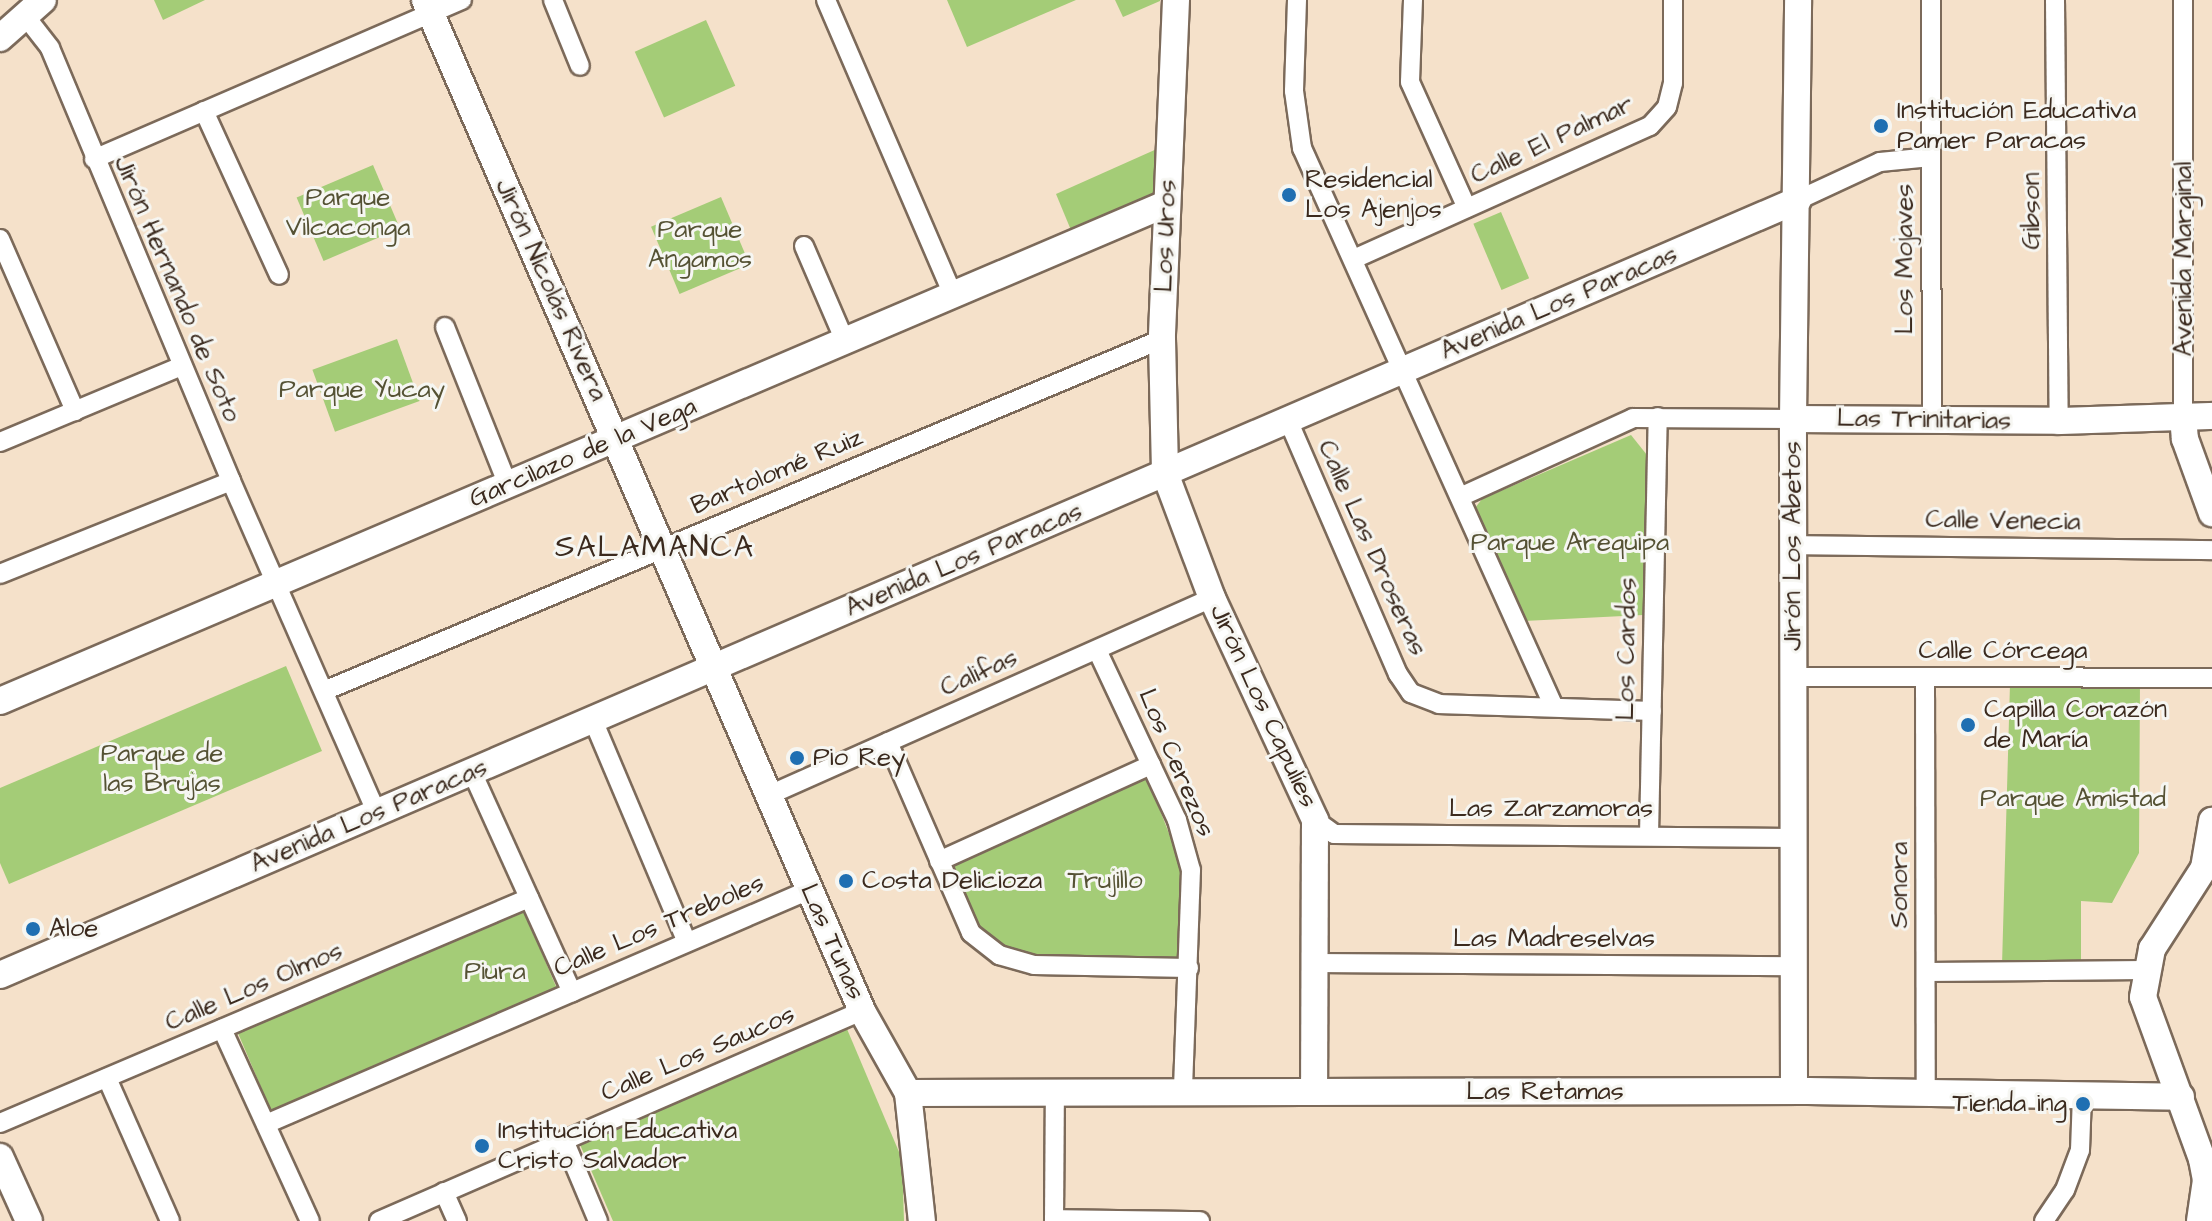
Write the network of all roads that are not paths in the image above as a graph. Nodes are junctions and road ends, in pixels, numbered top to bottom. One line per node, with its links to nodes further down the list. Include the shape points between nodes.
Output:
1 (462, 0): 12 (street)
2 (553, 0): 15 (street)
3 (826, 0): 26 (street)
4 (1176, 0): 20 (street, Los Uros)
5 (1297, 0): 24 (street, via 1296,121 1302,148)
6 (1413, 0): 21 (street, via 1410,82)
7 (1673, 0): 21 (street, Calle El Palmar, via 1673,83 1667,107 1650,126)
8 (1798, 0): 19 (street, Jirón Los Abetos)
9 (1931, 0): 17 (street, Los Mojaves)
10 (2055, 0): 39 (street, Gibson)
11 (2183, 0): 35 (street, Avenida Marginal)
12 (428, 7): 16 (street); 40 (street, Jirón Nicolás Rivera)
13 (34, 8): 14 (street); 18 (street, Jirón Hernando de Soto)
14 (0, 38)
15 (580, 66)
16 (204, 111): 18 (street); 25 (street)
17 (1931, 157): 19 (street, Avenida Los Paracas, via 1880,162); 38 (street, Los Mojaves)
18 (94, 159): 30 (street, Jirón Hernando de Soto)
19 (1798, 200): 31 (street, Avenida Los Paracas); 36 (street, Jirón Los Abetos)
20 (1166, 204): 26 (street, Garcilazo de la Vega); 29 (street, Los Uros)
21 (1467, 208): 24 (street, Calle El Palmar)
22 (0, 239): 32 (street)
23 (804, 246): 28 (street)
24 (1356, 258): 31 (street)
25 (279, 275)
26 (952, 293): 28 (street, Garcilazo de la Vega)
27 (445, 327): 44 (street)
28 (844, 339): 40 (street, Garcilazo de la Vega)
29 (1162, 339): 42 (street, Los Uros); 48 (street, Bartolomé Ruiz)
30 (182, 366): 32 (street); 43 (street, Jirón Hernando de Soto)
31 (1404, 370): 37 (street, Avenida Los Paracas); 45 (street)
32 (75, 411): 41 (street)
33 (2212, 416): 35 (street, Las Trinitarias)
34 (1658, 417): 36 (street, Las Trinitarias); 45 (street, Las Trinitarias, via 1633,418); 61 (street, Los Cardos)
35 (2183, 417): 39 (street, Las Trinitarias); 46 (street, Avenida Marginal, via 2185,439)
36 (1793, 419): 38 (street, Las Trinitarias); 47 (street, Jirón Los Abetos)
37 (1288, 420): 42 (street, Avenida Los Paracas); 60 (street, Calle Las Droseras, via 1398,674 1411,693 1439,704)
38 (1932, 421): 39 (street, Las Trinitarias)
39 (2059, 421)
40 (617, 440): 44 (street, Garcilazo de la Vega); 48 (street, Jirón Nicolás Rivera)
41 (0, 442)
42 (1165, 473): 52 (street, Jirón Los Capulíes); 54 (street, Avenida Los Paracas)
43 (231, 481): 50 (street); 51 (street, Jirón Hernando de Soto)
44 (508, 485): 51 (street, Garcilazo de la Vega)
45 (1460, 497): 60 (street)
46 (2212, 513)
47 (1793, 545): 49 (street, Calle Venecia); 55 (street, Jirón Los Abetos)
48 (665, 548): 54 (street, Jirón Nicolás Rivera); 58 (street, Bartolomé Ruiz)
49 (2212, 550)
50 (0, 574)
51 (278, 584): 58 (street, Jirón Hernando de Soto); 59 (street, Garcilazo de la Vega)
52 (1212, 598): 53 (street, Califas); 68 (street, Jirón Los Capulíes)
53 (1097, 650): 63 (street, Califas); 64 (street, Los Cerezos)
54 (716, 667): 62 (street, Avenida Los Paracas); 66 (street, Las Tunas)
55 (1793, 677): 56 (street, Calle Córcega); 71 (street, Jirón Los Abetos)
56 (1925, 677): 57 (street, Calle Córcega); 80 (street, Sonora)
57 (2212, 678)
58 (324, 691): 67 (street, Jirón Hernando de Soto)
59 (0, 701)
60 (1553, 705): 61 (street, Calle Las Droseras)
61 (1652, 711): 70 (street, Los Cardos)
62 (593, 720): 65 (street, Avenida Los Paracas); 75 (street)
63 (888, 742): 66 (street, Califas); 72 (street)
64 (1151, 765): 72 (street); 78 (street, Los Cerezos, via 1191,870)
65 (472, 772): 67 (street, Avenida Los Paracas); 74 (street)
66 (767, 796): 73 (street, Las Tunas)
67 (377, 813): 81 (street, Avenida Los Paracas)
68 (1315, 820): 70 (street, Las Zarzamoras, via 1334,834); 76 (street, Jirón Los Capulíes)
69 (2212, 821): 79 (street, via 2204,868)
70 (1649, 835): 71 (street, Las Zarzamoras)
71 (1793, 838): 77 (street, Jirón Los Abetos)
72 (939, 861): 78 (street, via 971,933 999,955 1034,965)
73 (809, 890): 75 (street, Calle Los Treboles); 83 (street, Las Tunas)
74 (529, 898): 82 (street); 84 (street, Calle Los Olmos)
75 (687, 942): 82 (street, Calle Los Treboles)
76 (1314, 963): 77 (street, Las Madreselvas); 89 (street, Jirón Los Capulíes)
77 (1794, 966): 86 (street, Jirón Los Abetos)
78 (1189, 968): 88 (street, Los Cerezos)
79 (2144, 970): 80 (street); 93 (street, via 2150,1027)
80 (1926, 972): 91 (street, Sonora)
81 (0, 975)
82 (572, 992): 95 (street, Calle Los Treboles)
83 (862, 1011): 90 (street, Las Tunas); 96 (street, Calle Los Saucos)
84 (222, 1029): 85 (street, Calle Los Olmos); 95 (street)
85 (107, 1078): 94 (street, Calle Los Olmos); 101 (street)
86 (1794, 1091): 89 (street, Las Retamas); 91 (street, Las Retamas)
87 (1055, 1092): 88 (street, Las Retamas); 90 (street, Las Retamas); 99 (street)
88 (1183, 1092): 89 (street, Las Retamas)
89 (1314, 1092)
90 (908, 1093): 106 (street, Las Tunas)
91 (1926, 1093): 92 (street, Las Retamas)
92 (2082, 1095): 93 (street, Las Retamas); 108 (street, via 2080,1150 2065,1190)
93 (2181, 1097): 109 (street, via 2206,1180)
94 (0, 1123)
95 (266, 1124): 102 (street)
96 (564, 1140): 98 (street, Calle Los Saucos); 105 (street)
97 (0, 1157): 100 (street)
98 (444, 1192): 103 (street, Calle Los Saucos); 104 (street)
99 (1054, 1220): 107 (street)
100 (29, 1221)
101 (170, 1221)
102 (310, 1221)
103 (379, 1221)
104 (457, 1221)
105 (598, 1221)
106 (922, 1221)
107 (1200, 1221)
108 (2044, 1221)
109 (2200, 1221)

